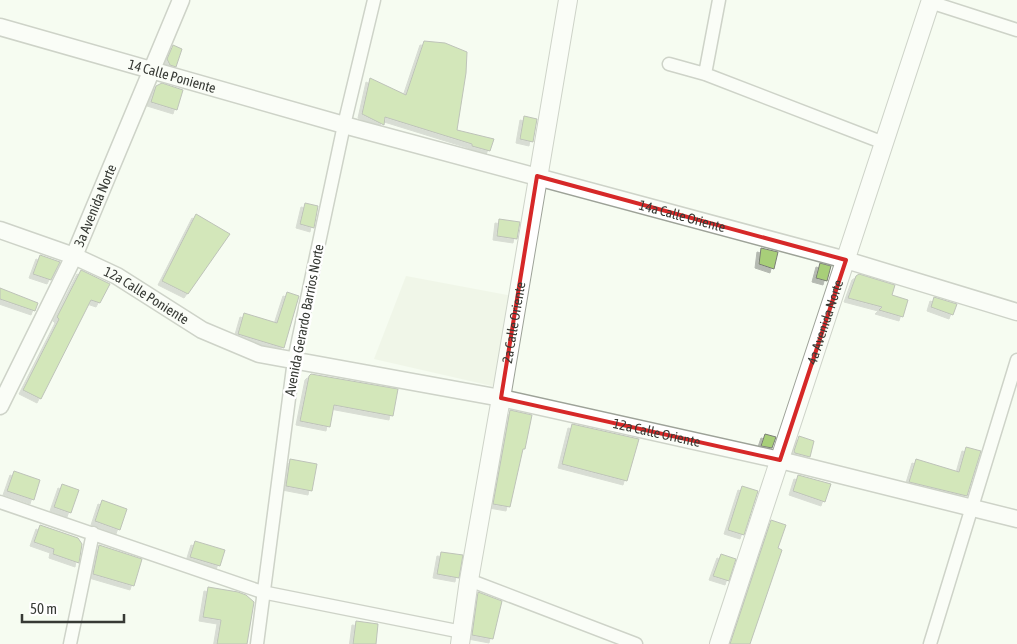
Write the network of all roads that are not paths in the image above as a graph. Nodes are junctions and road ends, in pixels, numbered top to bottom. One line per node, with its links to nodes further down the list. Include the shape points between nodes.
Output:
1 (181, 0): 9 (street, 3a Avenida Norte)
2 (374, 0): 11 (street, Avenida Gerardo Barrios Norte)
3 (568, 0): 13 (main road, 2a Calle Oriente)
4 (719, 0): 10 (street)
5 (931, 1): 7 (street); 12 (main road, 4a Avenida Norte)
6 (0, 27): 9 (street, 14 Calle Poniente)
7 (1017, 30)
8 (670, 64): 10 (street)
9 (151, 70): 11 (street, 14 Calle Poniente); 15 (street, 3a Avenida Norte)
10 (705, 74): 12 (street)
11 (344, 125): 13 (street, 14a Calle Oriente); 18 (street, Avenida Gerardo Barrios Norte)
12 (885, 140): 16 (main road, 4a Avenida Norte)
13 (537, 176): 16 (street, 14a Calle Oriente); 20 (main road, 2a Calle Oriente)
14 (0, 230): 15 (street, 12a Calle Poniente)
15 (74, 256): 18 (street, 12a Calle Poniente, via 117,276 202,330 259,354); 21 (street, 3a Avenida Norte)
16 (846, 260): 17 (street, 14a Calle Oriente); 22 (main road, 4a Avenida Norte)
17 (1017, 312)
18 (294, 360): 20 (street, 12a Calle Oriente); 28 (street, Avenida Gerardo Barrios Norte)
19 (1017, 360): 24 (street)
20 (501, 398): 22 (street, 12a Calle Oriente); 27 (main road, 2a Calle Oriente)
21 (0, 406)
22 (780, 460): 24 (street, 12a Calle Oriente); 33 (main road, 4a Avenida Norte)
23 (0, 502): 26 (street)
24 (971, 508): 25 (street, 12a Calle Oriente); 34 (street)
25 (1017, 519)
26 (93, 533): 28 (street); 30 (street)
27 (469, 580): 29 (main road, 2a Calle Oriente); 32 (street)
28 (262, 592): 29 (street); 31 (street, Avenida Gerardo Barrios Norte)
29 (461, 638)
30 (70, 644)
31 (257, 644)
32 (636, 644)
33 (719, 644)
34 (930, 644)

